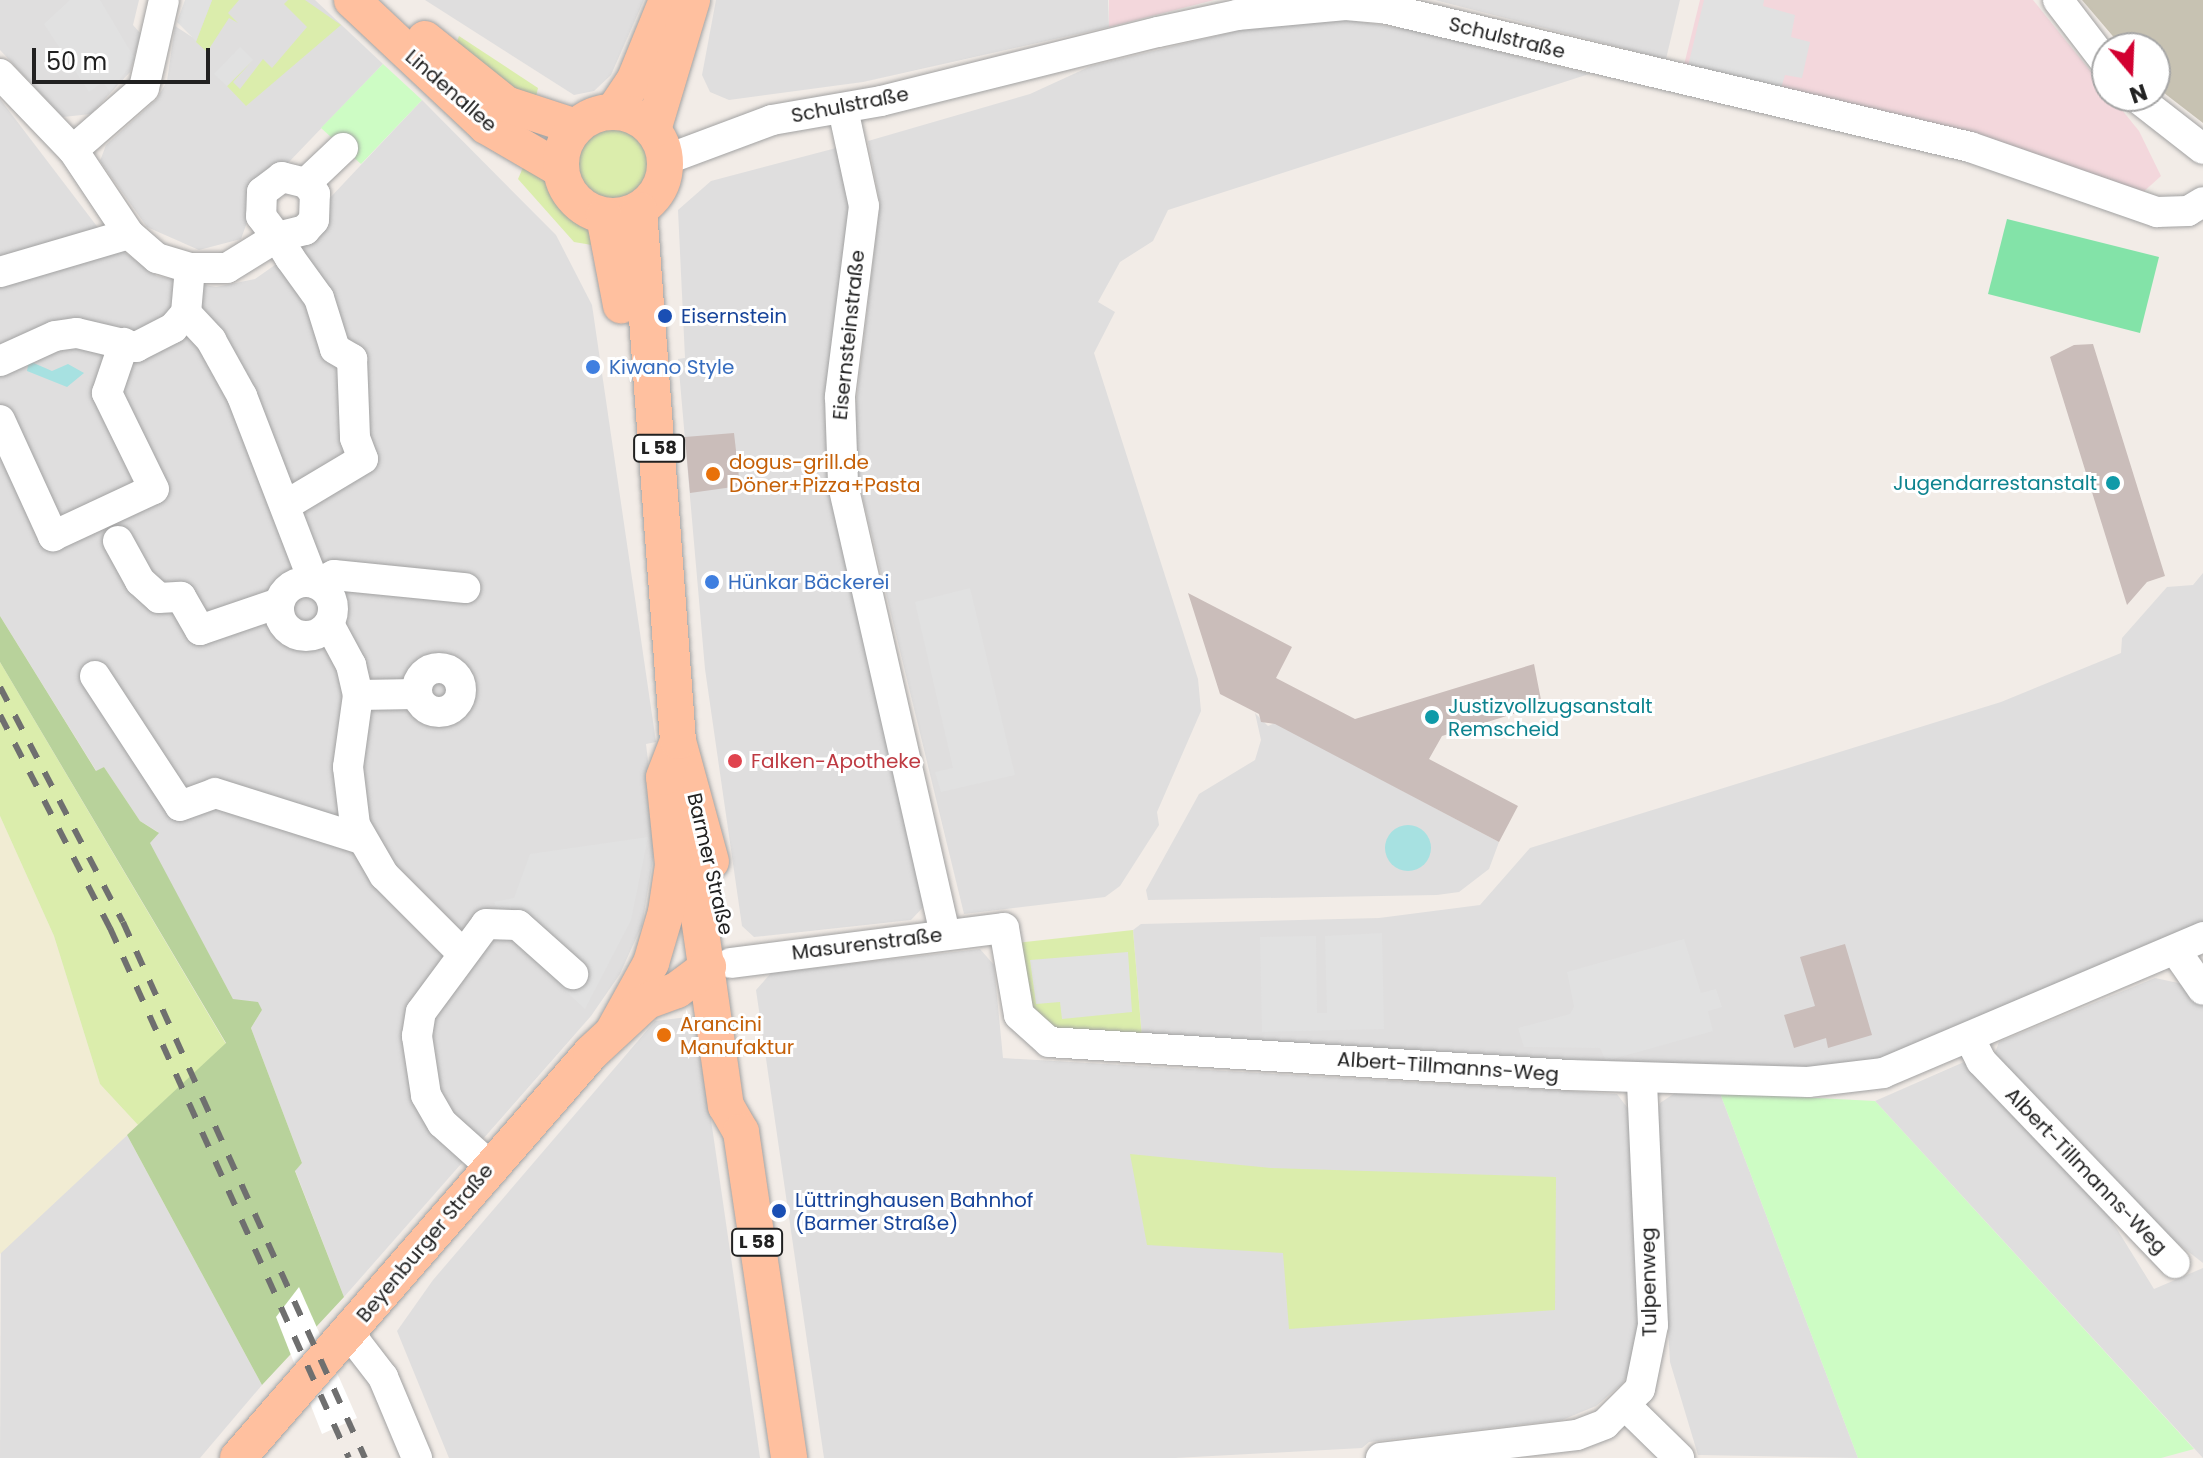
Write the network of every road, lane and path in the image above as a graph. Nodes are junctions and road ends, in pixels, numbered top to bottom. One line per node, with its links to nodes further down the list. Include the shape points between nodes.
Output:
1 (164, 0): 17 (street, via 144,88)
2 (352, 0): 18 (main road, Lindenallee, via 486,126)
3 (379, 0): 13 (main road, Lindenallee, via 506,104)
4 (667, 0): 11 (main road, via 635,79)
5 (692, 0): 14 (main road)
6 (2058, 0): 8 (street)
7 (1383, 4): 10 (street, Schulstraße, via 1237,15); 20 (street, Schulstraße, via 1970,147 2157,212 2188,211)
8 (2091, 43)
9 (0, 74): 17 (street)
10 (843, 109): 14 (street, Schulstraße); 42 (street, Eisernsteinstraße, via 864,206 840,397 843,485)
11 (613, 112): 13 (main road); 14 (main road)
12 (2156, 112): 16 (street)
13 (576, 127): 18 (main road)
14 (659, 145): 21 (main road, via 657,193)
15 (343, 148): 19 (street)
16 (2203, 149)
17 (73, 150): 22 (street)
18 (560, 169): 21 (main road, via 578,204)
19 (306, 183): 23 (street, via 315,194 314,220 305,230); 23 (street, via 282,177 262,192 261,216)
20 (2203, 202)
21 (622, 213): 39 (main road, Barmer Straße / L 58, via 666,507 661,559)
22 (129, 234): 24 (street, via 157,258); 25 (street)
23 (277, 237): 24 (street, via 227,268); 30 (street, via 319,298 335,349 352,359 355,438 363,459)
24 (190, 268): 26 (street)
25 (0, 272)
26 (186, 313): 27 (street, via 173,328 136,347); 30 (street, via 211,340 237,386)
27 (124, 343): 28 (street, via 66,334); 29 (street, via 107,393 154,489 53,536)
28 (0, 361)
29 (0, 420)
30 (286, 505): 32 (street)
31 (118, 541): 34 (street, via 140,581 159,598 181,597 200,630)
32 (316, 584): 33 (street, via 334,575); 34 (street, via 292,585); 35 (street, via 333,604)
33 (465, 588)
34 (279, 603): 35 (street, via 281,622 295,635 314,636)
35 (329, 624): 38 (street, via 351,665)
36 (95, 676): 40 (street, via 180,806 215,793)
37 (417, 694): 38 (street)
38 (358, 695): 40 (street, via 348,794)
39 (676, 748): 46 (main road, Barmer Straße / L 58); 48 (main road, via 664,777 673,865 668,901)
40 (361, 839): 45 (street, via 384,875)
41 (1004, 928): 42 (street, Masurenstraße); 52 (street, Albert-Tillmanns-Weg, via 1019,1015 1049,1042)
42 (945, 935): 46 (street, Masurenstraße)
43 (2203, 937): 44 (street, Albert-Tillmanns-Weg)
44 (2176, 951): 49 (street); 51 (street, Albert-Tillmanns-Weg)
45 (462, 953): 47 (street, via 486,924 518,925); 53 (street, via 421,1012 418,1065 442,1123)
46 (720, 965): 48 (main road, via 677,962); 50 (main road, via 647,1001); 60 (main road, Barmer Straße / L 58, via 749,1102 741,1132)
47 (573, 974)
48 (640, 984): 50 (main road)
49 (2203, 990)
50 (614, 1030): 53 (main road, Beyenburger Straße)
51 (1970, 1039): 52 (street, Albert-Tillmanns-Weg, via 1859,1079); 54 (street, Albert-Tillmanns-Weg, via 1981,1061)
52 (1642, 1079): 56 (street, Tulpenweg, via 1653,1325 1649,1361)
53 (490, 1166): 55 (main road, Beyenburger Straße)
54 (2175, 1263)
55 (349, 1333): 58 (main road, Beyenburger Straße); 59 (street, via 383,1377)
56 (1627, 1407): 57 (street, via 1577,1435); 62 (street)
57 (1445, 1456): 61 (street)
58 (238, 1458)
59 (417, 1458)
60 (789, 1458)
61 (1381, 1458)
62 (1679, 1458)

